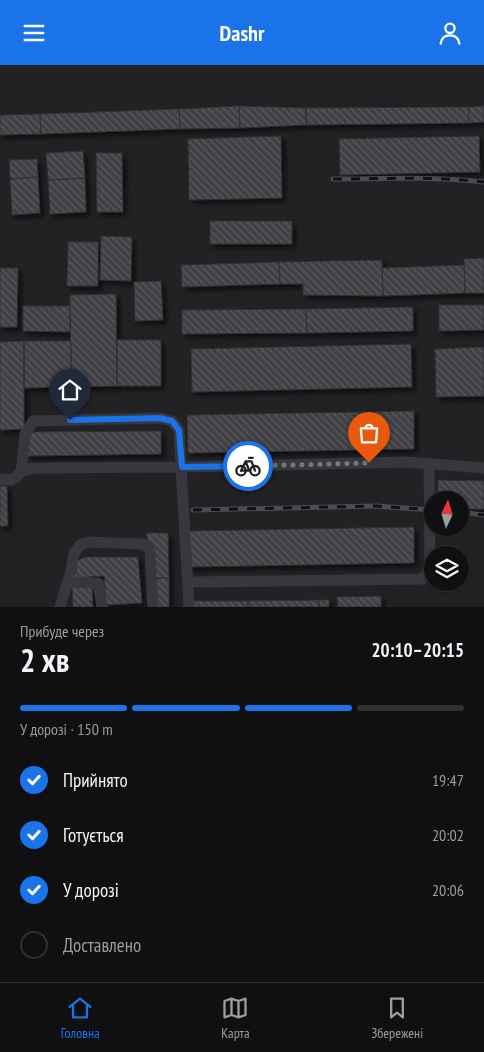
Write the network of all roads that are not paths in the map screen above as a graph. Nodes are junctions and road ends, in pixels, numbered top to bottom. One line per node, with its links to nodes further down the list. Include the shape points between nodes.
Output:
1 (429, 464): 2 (lane); 3 (lane); 7 (lane, via 430,568 422,579)
2 (182, 467): 4 (lane, via 32,468); 4 (lane, via 179,430 172,421 160,418 34,421 24,434); 7 (lane)
3 (484, 468)
4 (21, 472): 5 (lane, via 11,480)
5 (0, 479)
6 (68, 582): 8 (lane); 9 (lane, via 98,583); 10 (lane, via 74,553 80,545 87,542 143,544 150,552)
7 (188, 582): 11 (lane)
8 (60, 607)
9 (102, 607)
10 (153, 607)
11 (189, 607)

